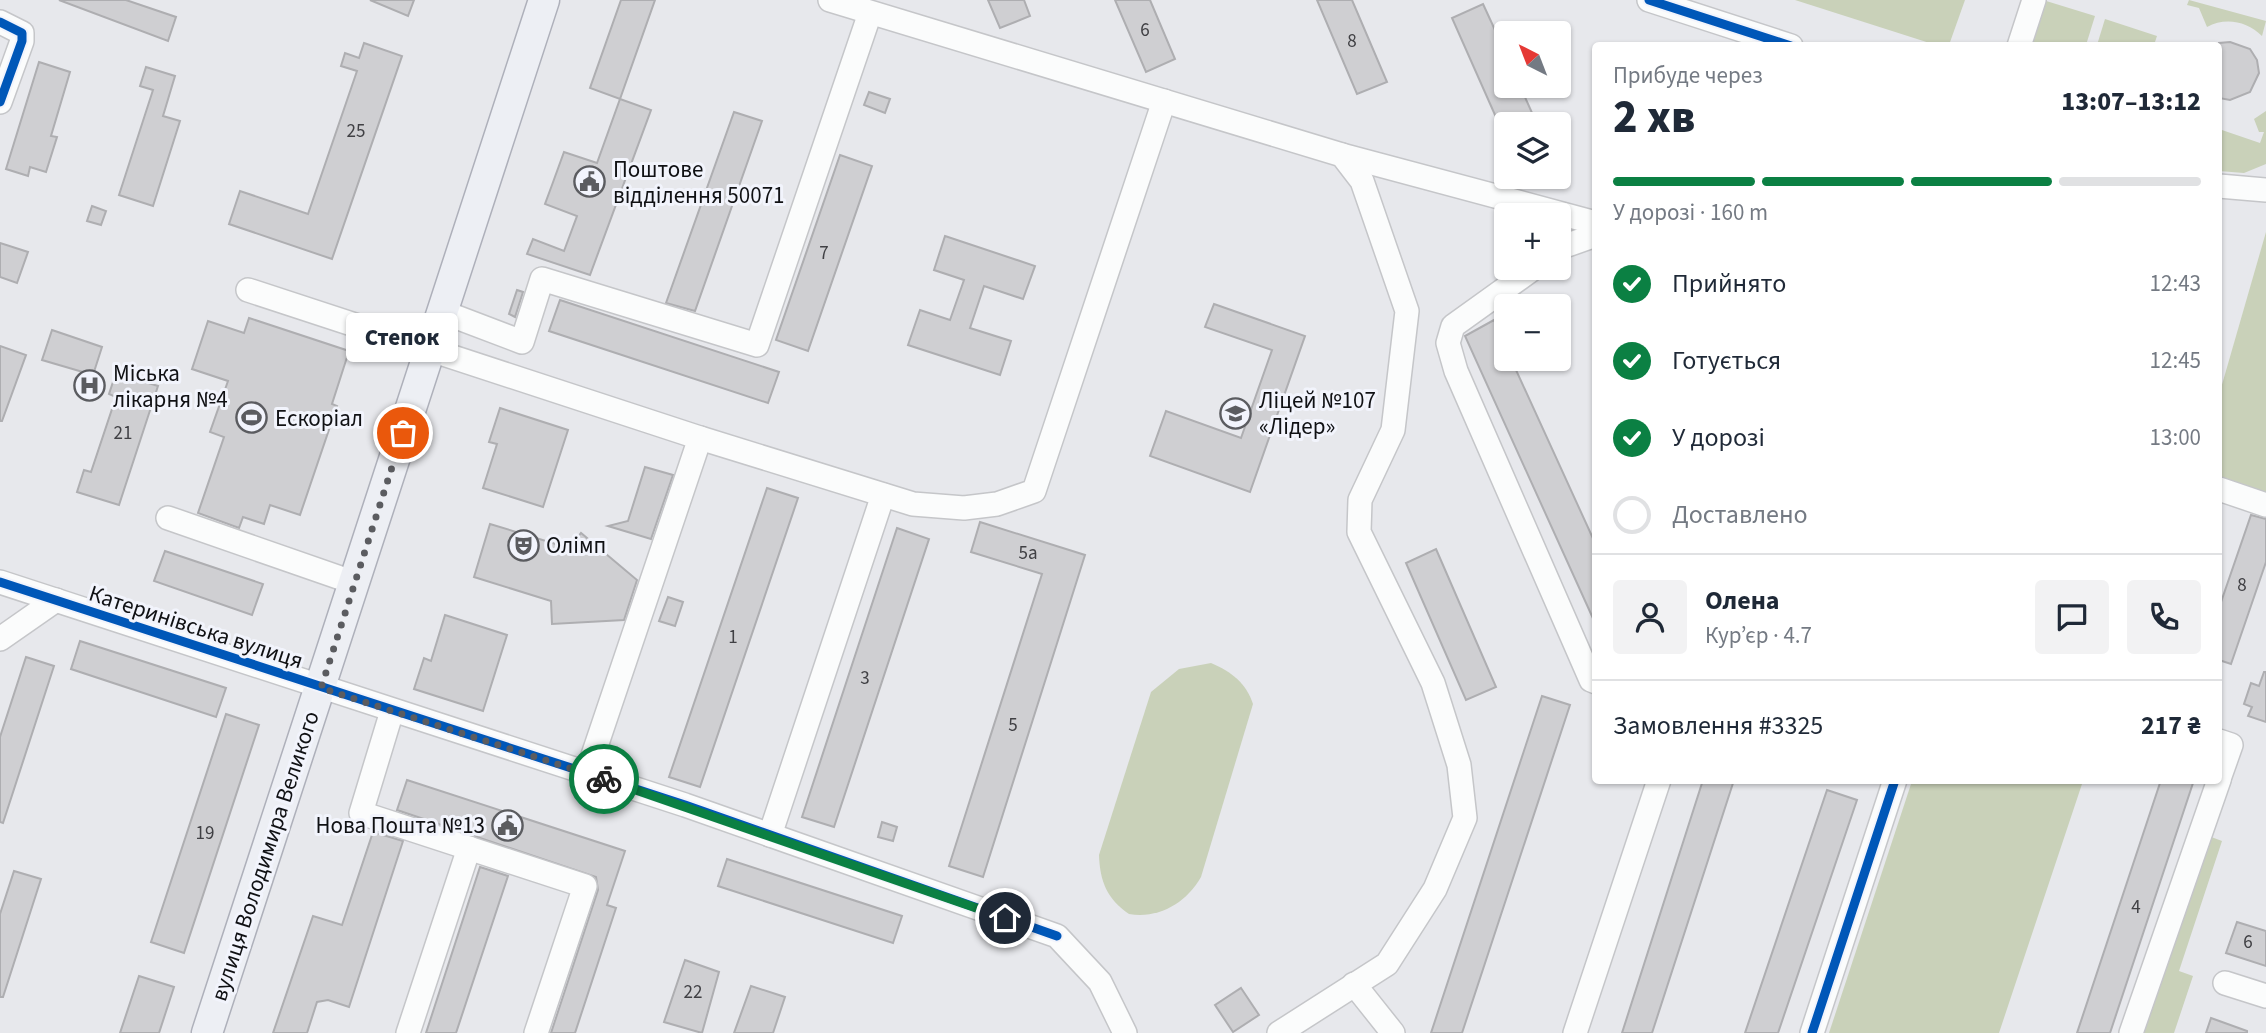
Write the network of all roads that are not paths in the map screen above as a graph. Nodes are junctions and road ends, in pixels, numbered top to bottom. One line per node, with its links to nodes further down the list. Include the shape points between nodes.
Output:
1 (544, 0): 19 (main road, вулиця Володимира Великого)
2 (830, 0): 5 (street)
3 (1649, 0): 7 (street)
4 (2034, 0): 8 (street)
5 (870, 13): 9 (street); 19 (street, via 757,345 542,279 523,342)
6 (0, 22): 10 (street, via 22,33)
7 (1779, 42)
8 (2020, 42)
9 (1164, 101): 11 (street); 23 (street, via 1034,491 997,504 964,508 913,504)
10 (0, 102)
11 (1342, 155): 14 (street); 42 (street, via 1362,181 1407,312 1394,430 1360,500 1359,532 1433,683 1460,765 1465,818 1435,889 1387,964)
12 (2222, 186): 13 (street)
13 (2266, 190)
14 (1592, 222)
15 (1592, 236): 16 (street)
16 (1571, 244)
17 (1517, 280): 30 (street, via 1452,326 1448,343)
18 (248, 290): 20 (street)
19 (443, 312): 20 (main road, вулиця Володимира Великого)
20 (430, 352): 21 (street); 27 (main road, вулиця Володимира Великого)
21 (700, 438): 23 (street); 35 (street)
22 (2222, 490): 24 (street)
23 (883, 495): 39 (street)
24 (2266, 505)
25 (168, 518): 27 (street)
26 (0, 582): 28 (street, Катеринівська вулиця)
27 (355, 583): 31 (main road, вулиця Володимира Великого)
28 (56, 600): 29 (street); 31 (street, Катеринівська вулиця)
29 (0, 639)
30 (1592, 680)
31 (321, 688): 32 (street, Катеринівська вулиця); 44 (main road, вулиця Володимира Великого)
32 (391, 711): 35 (street, Катеринівська вулиця); 40 (street, via 361,813)
33 (2222, 742): 34 (street, via 2231,745)
34 (2222, 771)
35 (587, 773): 39 (street, Катеринівська вулиця)
36 (1658, 784): 50 (street)
37 (1892, 784): 51 (street)
38 (2218, 784): 52 (street)
39 (770, 835): 47 (street, Катеринівська вулиця, via 1057,936 1100,982)
40 (470, 848): 45 (street); 46 (street, via 585,886)
41 (2225, 982): 43 (street)
42 (1354, 984): 48 (street); 49 (street)
43 (2266, 996)
44 (207, 1033)
45 (408, 1033)
46 (536, 1033)
47 (1125, 1033)
48 (1279, 1033)
49 (1393, 1033)
50 (1575, 1033)
51 (1812, 1033)
52 (2132, 1033)

